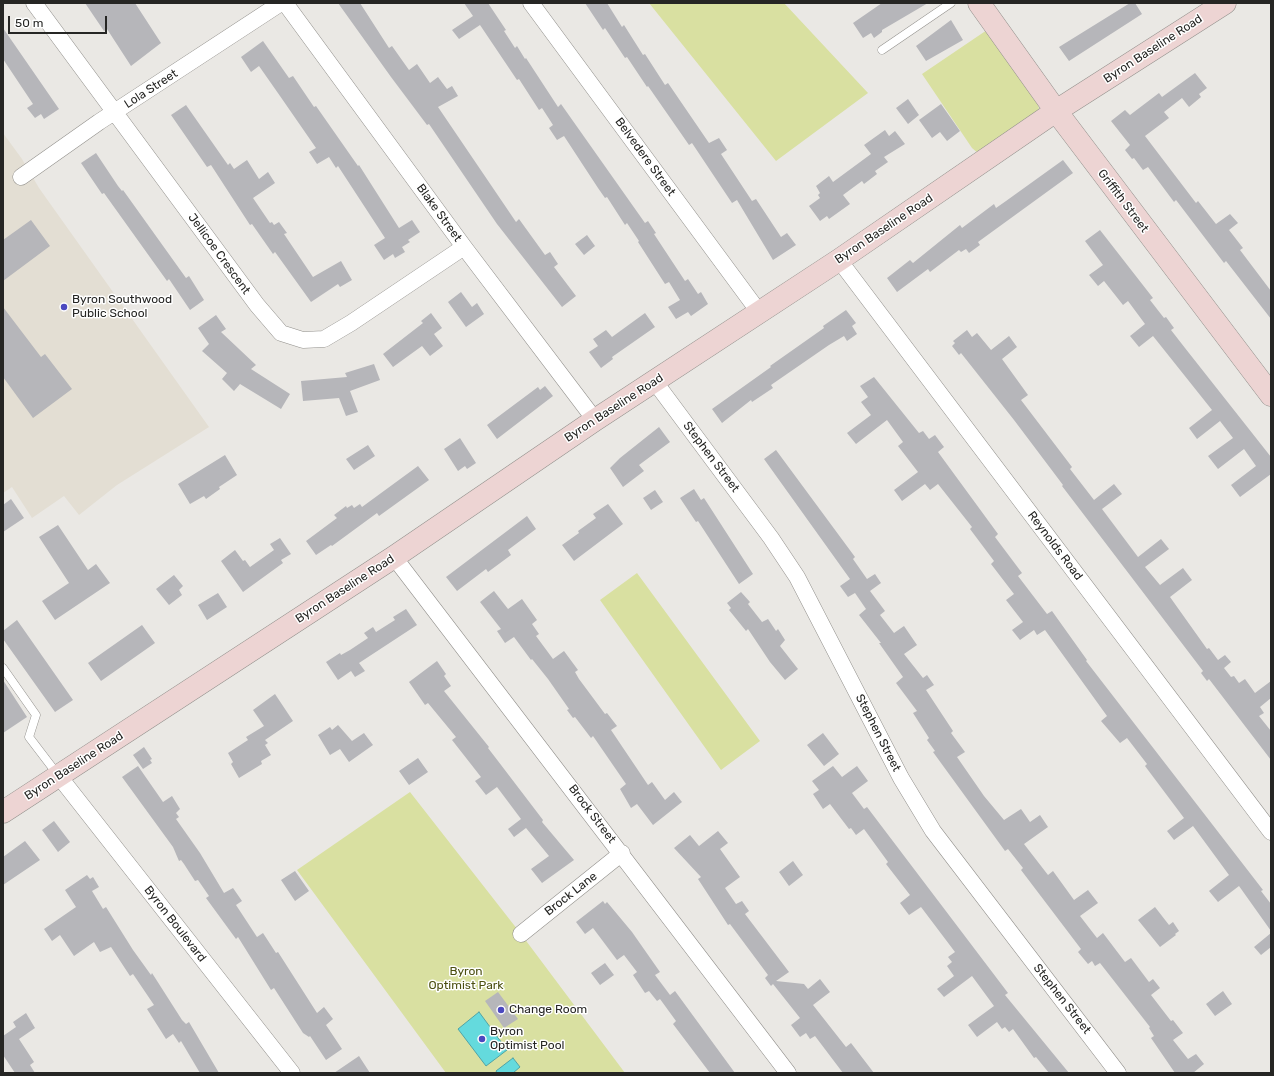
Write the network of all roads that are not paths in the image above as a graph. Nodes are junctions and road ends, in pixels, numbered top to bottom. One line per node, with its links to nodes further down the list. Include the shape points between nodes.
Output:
1 (34, 3): 10 (street, Jellicoe Crescent)
2 (281, 3): 10 (street, Lola Street)
3 (285, 3): 12 (street, Blake Street)
4 (951, 3): 8 (lane)
5 (979, 3): 9 (main road, Griffith Street)
6 (1225, 3): 9 (main road, Byron Baseline Road)
7 (536, 5): 14 (street, Belvedere Street)
8 (882, 50)
9 (1056, 111): 13 (main road, Byron Baseline Road); 16 (main road, Griffith Street)
10 (115, 113): 11 (street, Lola Street); 12 (street, Jellicoe Crescent, via 257,305 281,333 302,340 324,339)
11 (21, 177)
12 (464, 247): 17 (street, Blake Street)
13 (839, 260): 14 (main road, Byron Baseline Road); 22 (street, Reynolds Road)
14 (759, 312): 15 (main road, Byron Baseline Road)
15 (655, 382): 17 (main road, Byron Baseline Road); 27 (street, Stephen Street, via 797,577 901,778 933,831)
16 (1271, 396)
17 (595, 420): 18 (main road, Byron Baseline Road)
18 (394, 557): 20 (main road, Byron Baseline Road); 23 (street, Brock Street)
19 (3, 668): 20 (lane, via 36,715 28,736)
20 (58, 775): 21 (main road, Byron Baseline Road); 25 (street, Byron Boulevard)
21 (3, 812)
22 (1271, 832)
23 (622, 853): 24 (street, Brock Lane); 26 (street, Brock Street)
24 (521, 934)
25 (292, 1073)
26 (788, 1073)
27 (1118, 1073)

